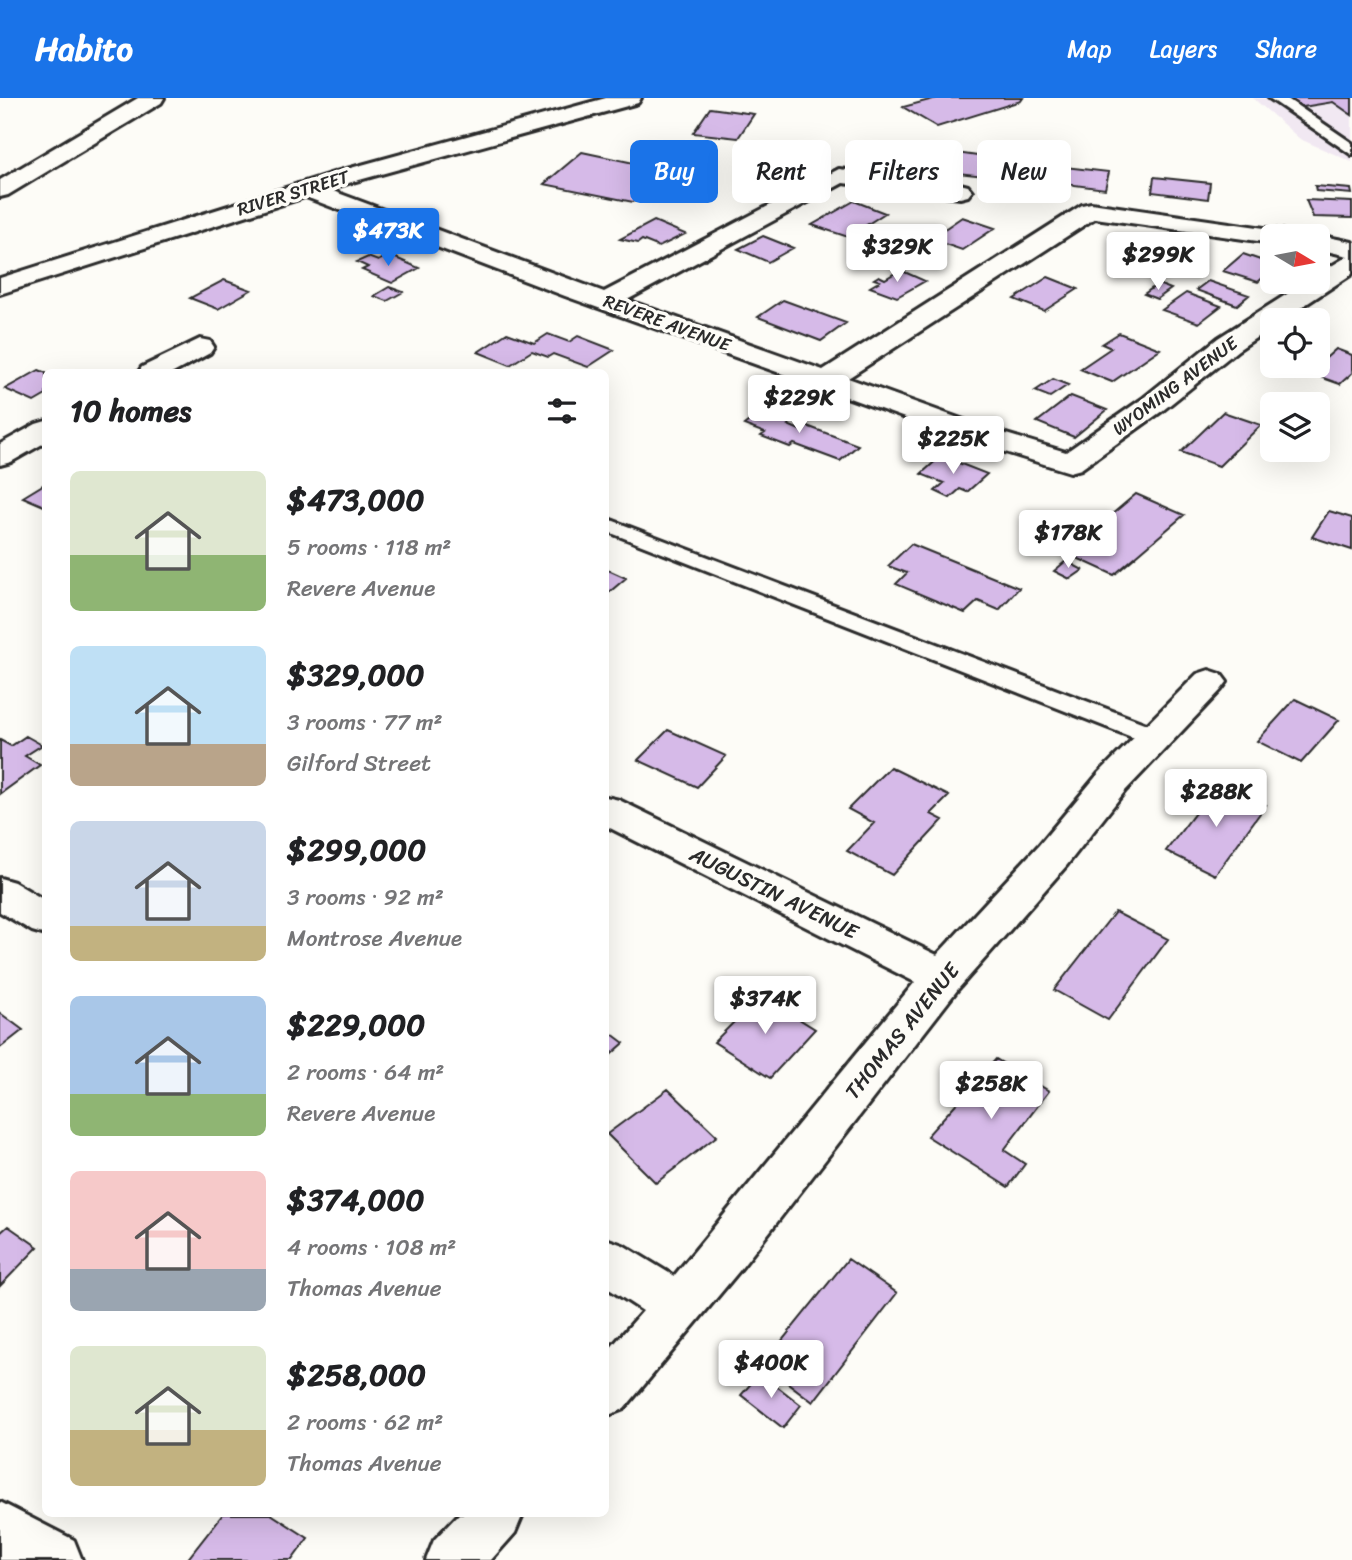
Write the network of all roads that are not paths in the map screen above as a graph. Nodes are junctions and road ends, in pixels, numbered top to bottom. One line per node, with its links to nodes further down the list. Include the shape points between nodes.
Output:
1 (153, 98): 7 (street)
2 (630, 98): 6 (street, RIVER STREET)
3 (1276, 98): 4 (lane)
4 (1352, 150)
5 (845, 177): 13 (street)
6 (306, 189): 12 (street, RIVER STREET); 13 (street, REVERE AVENUE)
7 (0, 190)
8 (1260, 234): 16 (street, via 1091,210)
9 (1330, 245): 10 (street)
10 (1352, 250)
11 (1352, 263): 19 (street, WYOMING AVENUE, via 1228,344)
12 (0, 286)
13 (606, 301): 16 (street, REVERE AVENUE)
14 (200, 347): 15 (street)
15 (159, 369)
16 (827, 380): 19 (street, REVERE AVENUE)
17 (42, 432): 18 (street)
18 (0, 456)
19 (1070, 463)
20 (609, 525): 22 (lane)
21 (1209, 682): 22 (street, THOMAS AVENUE)
22 (1156, 737): 26 (street, THOMAS AVENUE)
23 (609, 811): 26 (street, AUGUSTIN AVENUE)
24 (0, 893): 25 (street)
25 (42, 918)
26 (943, 977): 28 (street, THOMAS AVENUE)
27 (609, 1263): 28 (street)
28 (679, 1306): 29 (street, THOMAS AVENUE)
29 (609, 1388)
30 (493, 1517): 33 (street)
31 (0, 1529): 32 (street)
32 (54, 1560)
33 (454, 1560)

